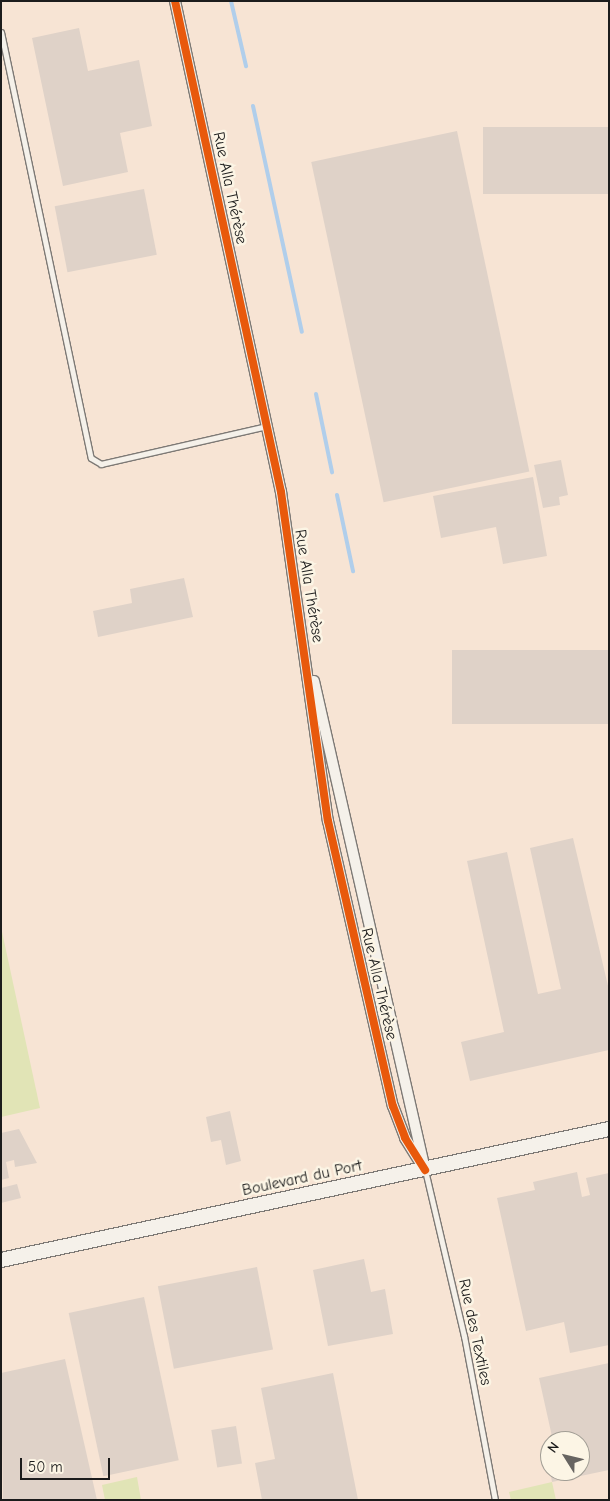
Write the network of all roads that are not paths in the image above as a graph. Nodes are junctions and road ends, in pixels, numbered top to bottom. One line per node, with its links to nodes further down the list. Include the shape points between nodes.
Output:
1 (175, 1): 3 (street, Rue Alla Thérèse)
2 (1, 32): 3 (lane, via 91,458 101,464)
3 (268, 426): 4 (street, Rue Alla Thérèse)
4 (307, 658): 6 (street, Rue Alla Thérèse); 6 (street, Rue Alla Thérèse, via 315,752 328,821 390,1097 405,1138)
5 (609, 1129): 6 (main road, Boulevard du Port)
6 (425, 1170): 7 (main road, Boulevard du Port); 8 (lane, Rue des Textiles, via 464,1336)
7 (1, 1260)
8 (495, 1500)

